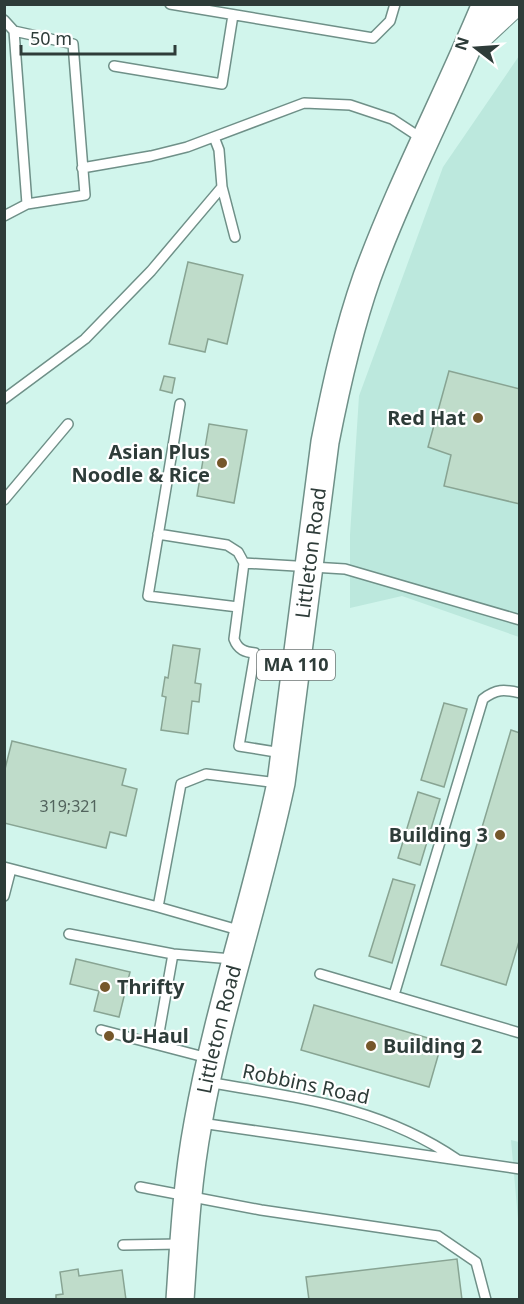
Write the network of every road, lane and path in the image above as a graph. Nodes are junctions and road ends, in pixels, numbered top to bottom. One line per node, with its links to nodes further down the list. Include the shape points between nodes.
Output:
1 (170, 4): 5 (lane)
2 (395, 4): 5 (lane, via 390,21 373,38)
3 (486, 4): 8 (main road, Littleton Road / MA 110)
4 (514, 4): 8 (main road)
5 (233, 15): 9 (lane, via 222,84)
6 (4, 20): 7 (lane)
7 (14, 31): 12 (lane, via 73,44); 14 (lane)
8 (469, 46): 11 (main road, Littleton Road / MA 110)
9 (114, 66)
10 (214, 137): 11 (lane, via 304,103 350,105 392,118); 12 (lane, via 151,156); 13 (lane)
11 (425, 141): 23 (main road, Littleton Road / MA 110, via 386,229 350,332 325,442)
12 (82, 168): 14 (lane, via 85,195)
13 (222, 187): 16 (lane); 17 (lane, via 151,272 85,339)
14 (27, 204): 15 (lane)
15 (4, 216)
16 (235, 237)
17 (4, 399)
18 (180, 404): 21 (lane)
19 (68, 424): 20 (lane)
20 (4, 500)
21 (158, 534): 22 (lane, via 227,544); 24 (lane, via 148,596)
22 (244, 563): 23 (lane); 24 (lane)
23 (309, 567): 25 (lane, via 345,570); 27 (main road, Littleton Road / MA 110)
24 (238, 607): 27 (lane, via 234,639 237,646 255,653 239,746)
25 (519, 620)
26 (519, 693): 37 (lane, via 505,689 483,699)
27 (285, 754): 28 (main road, Littleton Road / MA 110)
28 (281, 783): 31 (lane, via 206,774 181,784); 32 (main road, Littleton Road / MA 110)
29 (8, 868): 30 (lane); 31 (lane)
30 (4, 896)
31 (158, 907): 32 (lane)
32 (245, 932): 35 (main road, Littleton Road / MA 110)
33 (69, 934): 34 (lane)
34 (173, 954): 35 (lane); 40 (lane)
35 (237, 960): 41 (main road, Littleton Road / MA 110)
36 (320, 974): 37 (lane)
37 (394, 995): 39 (lane)
38 (100, 1030): 40 (lane, Robbins Road)
39 (519, 1033)
40 (157, 1044): 41 (lane, Robbins Road)
41 (209, 1070): 42 (main road, Littleton Road / MA 110); 43 (lane, Robbins Road, via 375,1117 433,1143)
42 (198, 1123): 43 (lane, Robbins Road); 46 (main road, Littleton Road / MA 110)
43 (460, 1161): 44 (lane, Robbins Road)
44 (519, 1169)
45 (140, 1187): 46 (lane)
46 (187, 1196): 47 (main road, Littleton Road / MA 110); 50 (lane, via 438,1236 476,1262)
47 (183, 1244): 48 (lane); 49 (main road, Littleton Road / MA 110)
48 (123, 1245)
49 (180, 1299)
50 (486, 1299)

